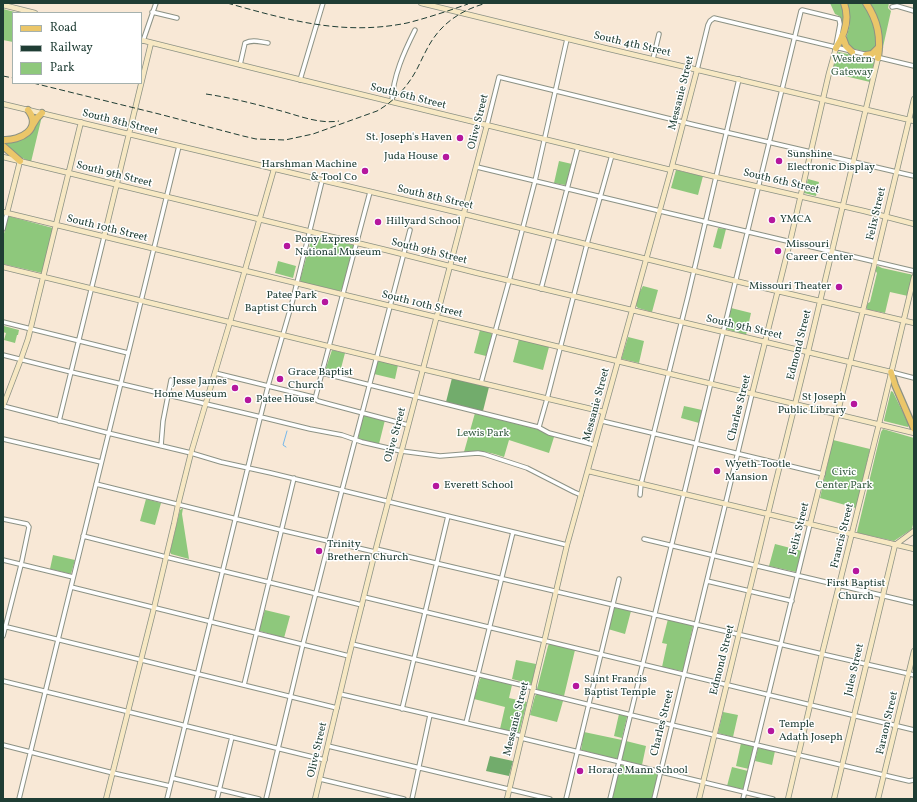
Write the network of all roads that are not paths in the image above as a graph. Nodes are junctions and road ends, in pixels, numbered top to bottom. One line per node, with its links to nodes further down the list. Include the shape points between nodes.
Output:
1 (156, 3): 10 (street)
2 (323, 3): 31 (street)
3 (421, 3): 16 (main road, South 4th Street)
4 (844, 3): 15 (highway, via 847,22)
5 (866, 3): 20 (highway, via 879,32)
6 (3, 5): 9 (main road)
7 (892, 7): 8 (street)
8 (914, 11)
9 (31, 12)
10 (152, 12): 11 (street); 17 (street)
11 (177, 18)
12 (415, 30): 37 (street, via 392,90)
13 (659, 34): 25 (street)
14 (794, 38): 21 (street); 21 (street, Charles Street, via 802,10 837,18 840,24); 28 (street, Messanie Street, via 712,19 708,25); 33 (street)
15 (843, 38): 21 (highway); 22 (highway)
16 (567, 39): 25 (main road, South 4th Street); 34 (street)
17 (142, 40): 18 (main road, South 6th Street)
18 (151, 42): 26 (main road, South 6th Street); 30 (main road)
19 (268, 43): 26 (street, via 256,40 245,42)
20 (879, 47): 23 (highway, via 872,54); 24 (highway)
21 (836, 48): 22 (street); 35 (main road, Charles Street)
22 (852, 52): 23 (street)
23 (866, 55): 24 (street)
24 (878, 58): 27 (street); 39 (main road, Edmond Street)
25 (653, 59): 28 (main road, South 4th Street)
26 (240, 65): 31 (main road, South 6th Street)
27 (914, 66)
28 (697, 70): 29 (main road, South 4th Street); 44 (main road, Messanie Street)
29 (739, 79): 33 (main road, South 4th Street); 47 (street)
30 (142, 80)
31 (300, 80): 37 (main road, South 6th Street)
32 (141, 84): 48 (main road)
33 (782, 89): 35 (main road, South 4th Street); 51 (street)
34 (555, 90): 44 (street); 45 (street, Olive Street, via 499,77); 49 (street)
35 (823, 99): 39 (main road, South 4th Street); 55 (main road, Charles Street)
36 (914, 99): 42 (main road, Felix Street)
37 (392, 101): 45 (main road, South 6th Street)
38 (3, 104): 40 (main road, South 8th Street)
39 (866, 109): 42 (main road, South 4th Street); 59 (main road, Edmond Street)
40 (28, 110): 41 (main road, South 8th Street); 46 (highway, via 32,117)
41 (42, 113): 43 (main road, South 8th Street); 46 (highway)
42 (912, 120): 63 (main road, Felix Street)
43 (81, 122): 48 (main road, South 8th Street); 64 (main road)
44 (684, 122): 47 (street); 61 (main road, Messanie Street)
45 (487, 125): 49 (main road, South 6th Street); 60 (main road, Olive Street)
46 (31, 128): 50 (highway, via 22,137)
47 (727, 132): 51 (street); 66 (street)
48 (129, 134): 53 (main road, South 8th Street); 69 (main road)
49 (544, 139): 54 (main road, South 6th Street); 68 (street)
50 (3, 140)
51 (769, 141): 55 (street); 70 (street)
52 (3, 146): 58 (highway)
53 (178, 146): 62 (main road, South 8th Street); 74 (street)
54 (578, 147): 56 (main road, South 6th Street); 71 (street)
55 (811, 151): 59 (street); 73 (main road, Charles Street)
56 (612, 155): 61 (main road, South 6th Street); 75 (street)
57 (3, 157): 58 (main road, South 9th Street)
58 (20, 161): 64 (main road, South 9th Street); 78 (main road)
59 (854, 161): 63 (street); 76 (main road, Edmond Street)
60 (476, 167): 68 (street); 79 (main road, Olive Street)
61 (672, 168): 66 (main road, South 6th Street); 77 (main road, Messanie Street)
62 (274, 169): 67 (main road, South 8th Street); 81 (main road)
63 (896, 172): 65 (street); 80 (main road, Felix Street)
64 (68, 174): 69 (main road, South 9th Street); 84 (main road)
65 (914, 176)
66 (716, 177): 70 (main road, South 6th Street); 82 (street)
67 (322, 181): 72 (main road, South 8th Street); 88 (street)
68 (534, 181): 71 (street); 85 (street)
69 (117, 185): 74 (main road, South 9th Street); 91 (main road)
70 (758, 186): 73 (main road, South 6th Street); 89 (street)
71 (567, 188): 75 (street); 90 (street)
72 (370, 192): 79 (main road, South 8th Street); 93 (street)
73 (800, 196): 76 (main road, South 6th Street); 92 (main road, Charles Street)
74 (166, 197): 81 (main road, South 9th Street); 95 (street)
75 (600, 197): 77 (street); 94 (street)
76 (843, 206): 80 (main road, South 6th Street); 96 (main road, Edmond Street)
77 (660, 211): 82 (street); 98 (main road, Messanie Street)
78 (5, 213): 84 (main road, South 10th Street); 86 (street)
79 (464, 214): 85 (main road, South 8th Street); 100 (main road, Olive Street)
80 (885, 217): 83 (main road, South 6th Street); 99 (main road, Felix Street)
81 (259, 220): 88 (main road, South 9th Street); 102 (main road)
82 (705, 222): 89 (street); 103 (street)
83 (914, 224)
84 (56, 225): 91 (main road, South 10th Street); 105 (main road)
85 (522, 228): 90 (main road, South 8th Street); 107 (street)
86 (3, 229)
87 (410, 230): 97 (street)
88 (309, 232): 93 (main road, South 9th Street); 109 (street)
89 (747, 232): 92 (street); 108 (street)
90 (555, 236): 94 (main road, South 8th Street); 111 (street)
91 (104, 237): 95 (main road, South 10th Street); 110 (street)
92 (790, 242): 96 (street); 112 (main road, Charles Street)
93 (356, 243): 97 (main road, South 9th Street); 113 (street)
94 (587, 244): 98 (main road, South 8th Street); 114 (street)
95 (153, 249): 102 (main road, South 10th Street); 115 (street)
96 (832, 252): 99 (street); 116 (main road, Edmond Street)
97 (404, 255): 100 (main road, South 9th Street); 117 (street)
98 (646, 259): 103 (main road, South 8th Street); 118 (main road, Messanie Street)
99 (875, 262): 104 (street); 119 (main road, Felix Street)
100 (450, 266): 107 (main road, South 9th Street); 120 (main road, Olive Street)
101 (3, 267): 105 (main road)
102 (244, 271): 109 (main road, South 10th Street); 123 (main road)
103 (694, 271): 108 (main road, South 8th Street); 124 (street)
104 (914, 271)
105 (43, 277): 110 (main road); 126 (main road)
106 (914, 277): 121 (main road, Francis Street)
107 (509, 281): 111 (main road, South 9th Street); 127 (street)
108 (736, 281): 112 (main road, South 8th Street); 128 (street)
109 (296, 284): 113 (main road, South 10th Street); 129 (street)
110 (92, 289): 115 (main road); 130 (street)
111 (541, 289): 114 (main road, South 9th Street)
112 (778, 291): 116 (main road, South 8th Street); 131 (main road, Charles Street)
113 (343, 295): 117 (main road, South 10th Street); 132 (street)
114 (574, 296): 118 (main road, South 9th Street); 133 (street)
115 (141, 300): 123 (main road); 135 (street)
116 (820, 301): 119 (main road, South 8th Street); 134 (main road, Edmond Street)
117 (390, 306): 120 (main road, South 10th Street); 137 (street)
118 (632, 311): 124 (main road, South 9th Street); 139 (main road, Messanie Street)
119 (863, 311): 121 (main road, South 8th Street); 140 (main road, Felix Street)
120 (436, 317): 127 (main road, South 10th Street); 141 (main road, Olive Street)
121 (904, 320): 125 (main road, South 8th Street); 143 (main road, Francis Street)
122 (3, 322): 126 (street)
123 (230, 322): 129 (main road); 144 (main road)
124 (681, 322): 128 (main road, South 9th Street); 146 (street)
125 (914, 323)
126 (30, 328): 130 (street); 138 (main road)
127 (495, 332): 133 (main road, South 10th Street); 149 (street)
128 (723, 332): 131 (main road, South 9th Street); 151 (street)
129 (283, 335): 132 (main road); 153 (street)
130 (80, 340): 135 (street); 142 (street)
131 (765, 342): 134 (main road, South 9th Street); 154 (main road, Charles Street)
132 (330, 346): 137 (main road); 145 (street)
133 (561, 348): 139 (main road, South 10th Street); 158 (street)
134 (808, 352): 140 (main road, South 9th Street); 160 (main road, Edmond Street)
135 (128, 353): 150 (street)
136 (3, 355): 138 (street)
137 (376, 358): 141 (main road); 152 (street)
138 (22, 360): 142 (street); 161 (main road)
139 (618, 362): 146 (main road, South 10th Street); 163 (main road, Messanie Street)
140 (850, 362): 143 (main road, South 9th Street); 164 (main road, Felix Street)
141 (422, 369): 149 (main road); 156 (main road, Olive Street)
142 (71, 372): 150 (street); 167 (street)
143 (891, 372): 147 (street); 168 (main road, Francis Street); 171 (main road, via 894,385)
144 (215, 373): 153 (street); 159 (main road)
145 (322, 373): 152 (street); 157 (street)
146 (669, 374): 151 (main road, South 10th Street); 173 (street)
147 (914, 378)
148 (171, 380): 155 (street)
149 (481, 383): 158 (main road)
150 (120, 384): 155 (street); 172 (street)
151 (710, 384): 154 (main road, South 10th Street); 177 (street)
152 (369, 385): 156 (street); 162 (street)
153 (268, 386): 157 (street); 165 (street)
154 (752, 394): 160 (main road, South 10th Street); 182 (street, Charles Street)
155 (168, 395): 159 (street); 179 (street)
156 (415, 397): 169 (main road, Olive Street); 170 (street)
157 (316, 399): 162 (street)
158 (547, 399): 163 (main road); 170 (street)
159 (206, 404): 165 (street); 181 (main road)
160 (795, 404): 164 (main road, South 10th Street); 184 (main road, Edmond Street)
161 (3, 406): 167 (street)
162 (362, 412): 169 (street); 176 (street)
163 (604, 412): 166 (main road, Messanie Street)
164 (838, 414): 168 (main road, South 10th Street); 187 (main road, Felix Street)
165 (261, 417): 176 (street); 185 (street)
166 (602, 420): 173 (street); 178 (main road, Messanie Street)
167 (60, 421): 172 (street)
168 (879, 424): 174 (main road, South 10th Street); 206 (main road, Francis Street)
169 (408, 425): 180 (main road, Olive Street)
170 (539, 427): 178 (street)
171 (914, 429)
172 (108, 433): 179 (street); 183 (street)
173 (654, 433): 177 (street); 190 (street)
174 (914, 433)
175 (3, 438): 183 (street)
176 (355, 440): 180 (street); 191 (street)
177 (696, 443): 182 (street); 192 (street)
178 (595, 445): 186 (main road, Messanie Street)
179 (161, 446): 181 (street)
180 (402, 451): 193 (street, via 440,456 484,454 527,468); 195 (main road, Olive Street)
181 (191, 453): 185 (street); 197 (main road)
182 (738, 453): 184 (street); 196 (street, Charles Street)
183 (101, 462): 189 (street)
184 (780, 463): 187 (street); 198 (main road, Edmond Street)
185 (248, 467): 188 (street); 201 (street)
186 (588, 471): 190 (main road); 193 (main road, Messanie Street)
187 (823, 474): 202 (main road, Felix Street)
188 (294, 478): 191 (street); 203 (street)
189 (96, 484): 197 (street); 207 (street)
190 (641, 484): 192 (main road); 194 (street)
191 (342, 490): 195 (street); 209 (street)
192 (684, 494): 196 (main road); 210 (street)
193 (581, 495): 212 (main road, Messanie Street)
194 (640, 495)
195 (388, 502): 199 (street); 214 (main road, Olive Street)
196 (726, 504): 198 (main road); 215 (street, Charles Street)
197 (178, 505): 201 (street); 216 (main road)
198 (768, 514): 202 (main road); 220 (main road, Edmond Street)
199 (448, 516): 205 (street); 218 (street)
200 (3, 519): 219 (street, via 27,524 29,528)
201 (236, 519): 203 (street); 221 (street)
202 (810, 524): 206 (main road); 222 (street, Felix Street)
203 (281, 530): 209 (street); 227 (street)
204 (914, 531): 211 (main road)
205 (513, 532): 212 (street); 224 (street)
206 (852, 535): 211 (main road); 228 (main road, Francis Street)
207 (83, 536): 216 (street); 223 (street)
208 (644, 539): 210 (street)
209 (329, 542): 214 (street); 232 (street)
210 (672, 545): 215 (street); 241 (street)
211 (895, 545): 213 (main road); 233 (main road, Jules Street)
212 (567, 546): 231 (main road, Messanie Street)
213 (914, 549)
214 (375, 550): 218 (street); 234 (main road, Olive Street)
215 (713, 555): 220 (street); 226 (street, Charles Street)
216 (166, 557): 221 (street); 239 (main road)
217 (3, 560): 219 (street)
218 (437, 563): 224 (street); 240 (street)
219 (21, 565): 223 (street); 244 (street)
220 (755, 565): 222 (street); 230 (main road, Edmond Street)
221 (222, 571): 227 (street); 242 (street)
222 (798, 575): 228 (street); 235 (street, Felix Street)
223 (73, 577): 229 (street)
224 (501, 578): 231 (street); 245 (street)
225 (619, 579): 237 (street)
226 (707, 581): 230 (street); 243 (street, Charles Street)
227 (269, 582): 232 (street); 246 (street)
228 (840, 585): 233 (street); 256 (main road, Francis Street)
229 (71, 587): 239 (street); 249 (street)
230 (749, 591): 235 (street); 247 (main road, Edmond Street)
231 (556, 592): 237 (street); 250 (main road, Messanie Street)
232 (316, 593): 238 (street); 251 (street)
233 (882, 595): 236 (street); 261 (main road, Jules Street)
234 (364, 596): 238 (main road, Olive Street); 240 (street)
235 (792, 601): 253 (street, Felix Street)
236 (914, 603)
237 (613, 604): 241 (street); 255 (street)
238 (362, 605): 252 (main road, Olive Street)
239 (154, 608): 242 (street); 259 (main road)
240 (425, 611): 245 (street); 258 (street)
241 (654, 614): 243 (street); 260 (street)
242 (210, 622): 246 (street); 262 (street)
243 (696, 624): 247 (street); 264 (street, Charles Street)
244 (4, 627): 248 (street); 249 (street)
245 (490, 627): 250 (street); 263 (street)
246 (256, 633): 251 (street); 268 (street)
247 (739, 634): 253 (street); 269 (main road, Edmond Street)
248 (3, 636)
249 (57, 640): 259 (street); 271 (street)
250 (545, 640): 255 (street); 270 (main road, Messanie Street)
251 (303, 644): 257 (street); 274 (street)
252 (352, 644): 257 (main road, Olive Street); 258 (street)
253 (781, 644): 256 (street); 273 (street, Felix Street)
254 (914, 650): 265 (main road, Faraon Street)
255 (600, 654): 260 (street); 275 (street)
256 (822, 654): 261 (street); 276 (main road, Francis Street)
257 (349, 656): 272 (main road, Olive Street)
258 (414, 659): 263 (street); 278 (street)
259 (142, 660): 262 (street); 279 (main road)
260 (642, 664): 264 (street); 281 (street)
261 (866, 664): 265 (street); 282 (main road, Jules Street)
262 (197, 674): 268 (street); 286 (street)
263 (478, 674): 270 (street); 283 (street)
264 (684, 674): 269 (street); 284 (street, Charles Street)
265 (908, 674): 266 (street); 285 (main road, Faraon Street)
266 (914, 675)
267 (3, 681): 271 (street)
268 (244, 685): 274 (street)
269 (727, 685): 273 (street); 288 (main road, Edmond Street)
270 (533, 689): 275 (street); 289 (main road, Messanie Street)
271 (45, 692): 279 (street); 295 (street)
272 (340, 694): 277 (main road, Olive Street); 278 (street)
273 (769, 695): 276 (street); 292 (street, Felix Street)
274 (290, 696): 277 (street); 294 (street)
275 (589, 704): 281 (street); 296 (street)
276 (810, 705): 282 (street); 297 (main road, Francis Street)
277 (337, 708): 293 (main road, Olive Street)
278 (402, 709): 280 (street)
279 (128, 712): 286 (street); 303 (main road)
280 (430, 715): 283 (street); 301 (street)
281 (630, 715): 284 (street); 299 (street)
282 (854, 715): 285 (street); 300 (main road, Jules Street)
283 (466, 723): 289 (street)
284 (672, 725): 288 (street); 302 (street, Charles Street)
285 (896, 725): 287 (street); 304 (main road, Faraon Street)
286 (185, 726): 290 (street); 305 (street)
287 (914, 730)
288 (714, 735): 292 (street); 308 (main road, Edmond Street)
289 (522, 737): 296 (street); 310 (main road, Messanie Street)
290 (232, 738): 294 (street); 311 (street)
291 (3, 745): 295 (street)
292 (756, 745): 297 (street); 312 (street, Felix Street)
293 (328, 746): 298 (main road, Olive Street); 301 (street)
294 (278, 748): 298 (street); 318 (street)
295 (30, 752): 303 (street); 313 (street)
296 (577, 752): 299 (street); 324 (street)
297 (799, 755): 300 (street); 330 (main road, Francis Street)
298 (325, 760): 306 (main road, Olive Street)
299 (618, 762): 302 (street); 325 (street)
300 (842, 766): 304 (street); 331 (main road, Jules Street)
301 (419, 768): 310 (street); 321 (street)
302 (660, 772): 308 (street); 326 (street, Charles Street)
303 (113, 773): 309 (street); 314 (main road)
304 (884, 775): 307 (street); 332 (main road, Faraon Street)
305 (172, 778): 309 (street); 311 (street)
306 (320, 779): 319 (main road, Olive Street); 320 (street)
307 (914, 780)
308 (703, 782): 312 (street); 327 (main road, Edmond Street)
309 (170, 786): 315 (street)
310 (509, 789): 322 (main road, Messanie Street); 323 (street)
311 (219, 790): 316 (street); 317 (street)
312 (745, 792): 328 (street, Felix Street); 329 (street)
313 (19, 799)
314 (106, 799)
315 (167, 799)
316 (217, 799)
317 (259, 799)
318 (266, 799)
319 (315, 799)
320 (404, 799)
321 (412, 799)
322 (507, 799)
323 (550, 799)
324 (566, 799)
325 (610, 799)
326 (654, 799)
327 (699, 799)
328 (743, 799)
329 (773, 799)
330 (788, 799)
331 (834, 799)
332 (878, 799)

